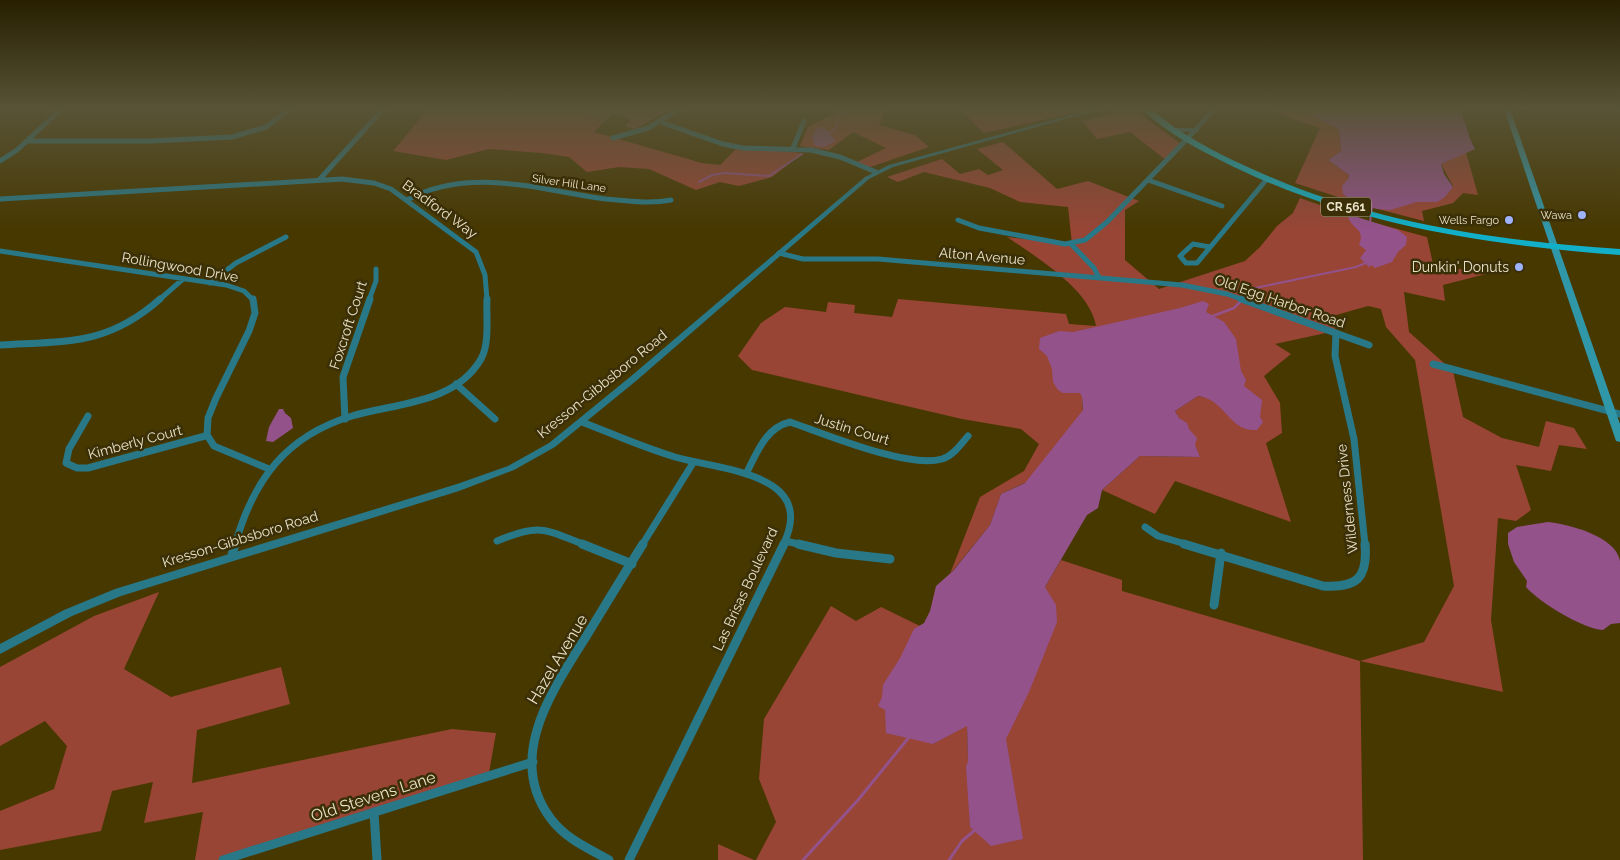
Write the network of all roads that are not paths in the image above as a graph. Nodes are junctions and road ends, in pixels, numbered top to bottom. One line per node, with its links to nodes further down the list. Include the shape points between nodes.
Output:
1 (16, 149): 8 (street)
2 (347, 149): 11 (street)
3 (799, 149): 9 (street, via 840,157)
4 (952, 149): 9 (street, Kresson-Gibbsboro Road)
5 (1177, 149): 12 (street)
6 (1208, 149): 10 (main road, CR 561)
7 (1521, 149): 21 (main road)
8 (0, 161)
9 (876, 172): 24 (street, Kresson-Gibbsboro Road)
10 (1267, 179): 20 (street); 21 (main road, CR 561, via 1388,220)
11 (319, 180): 13 (street, Bradford Way); 14 (street, Bradford Way, via 374,183)
12 (1148, 180): 16 (street); 19 (street, via 1091,236)
13 (0, 199)
14 (407, 200): 15 (street, Silver Hill Lane, via 434,186 468,180 633,202); 34 (street, Bradford Way, via 476,252 484,265 486,342 474,368)
15 (671, 200)
16 (1222, 206)
17 (958, 220): 19 (street, via 979,228)
18 (286, 237): 28 (street, via 236,264)
19 (1071, 244): 26 (street, via 1077,254 1095,268)
20 (1210, 247): 20 (street, via 1197,263 1186,263 1180,256 1193,244)
21 (1554, 248): 23 (main road, CR 561); 35 (main road)
22 (0, 251): 27 (street, Rollingwood Drive)
23 (1620, 252)
24 (779, 253): 26 (street, Alton Avenue, via 803,259 878,259); 39 (street, Kresson-Gibbsboro Road)
25 (376, 269): 37 (street, Foxcroft Court, via 376,280 344,377)
26 (1099, 278): 29 (street, Alton Avenue)
27 (183, 279): 28 (street, Rollingwood Drive); 31 (street, via 132,322 104,335)
28 (210, 283): 40 (street, Rollingwood Drive, via 240,289 255,305 246,336 207,420)
29 (1182, 286): 30 (street, Old Egg Harbor Road, via 1227,294)
30 (1336, 333): 32 (street, Old Egg Harbor Road); 49 (street, Wilderness Drive, via 1334,362 1351,422 1366,558 1364,574 1354,583 1323,586)
31 (0, 345)
32 (1369, 345)
33 (1433, 364): 35 (street)
34 (456, 384): 37 (street, Bradford Way, via 430,397); 38 (street)
35 (1616, 413): 42 (main road)
36 (88, 416): 40 (street, Kimberly Court, via 69,449 66,463 70,466 88,468)
37 (345, 419): 44 (street, Bradford Way, via 298,443)
38 (495, 419)
39 (582, 422): 43 (street, Las Brisas Boulevard); 50 (street, Kresson-Gibbsboro Road, via 545,450 511,468 459,487)
40 (205, 436): 44 (street, via 207,442 214,446)
41 (968, 436): 45 (street, Justin Court, via 949,456 934,462 922,462 784,422 772,430)
42 (1620, 438)
43 (693, 462): 45 (street, Las Brisas Boulevard); 52 (street, Hazel Avenue)
44 (269, 469): 50 (street, Bradford Way, via 258,481 248,504)
45 (746, 474): 48 (street, Las Brisas Boulevard, via 772,485 786,502 791,520)
46 (1146, 527): 49 (street, Wilderness Drive, via 1158,536)
47 (497, 541): 52 (street, via 522,531 545,529)
48 (785, 541): 51 (street, via 836,553); 60 (street, Las Brisas Boulevard)
49 (1221, 554): 53 (street)
50 (232, 555): 54 (street, Kresson-Gibbsboro Road, via 88,604)
51 (890, 559)
52 (632, 564): 55 (street, Hazel Avenue, via 547,700 534,736)
53 (1214, 605)
54 (0, 649)
55 (533, 762): 56 (street, Old Stevens Lane); 59 (street, Hazel Avenue, via 536,793 550,818 564,834)
56 (374, 812): 57 (street, Old Stevens Lane); 58 (street)
57 (223, 860)
58 (377, 860)
59 (609, 860)
60 (629, 860)

